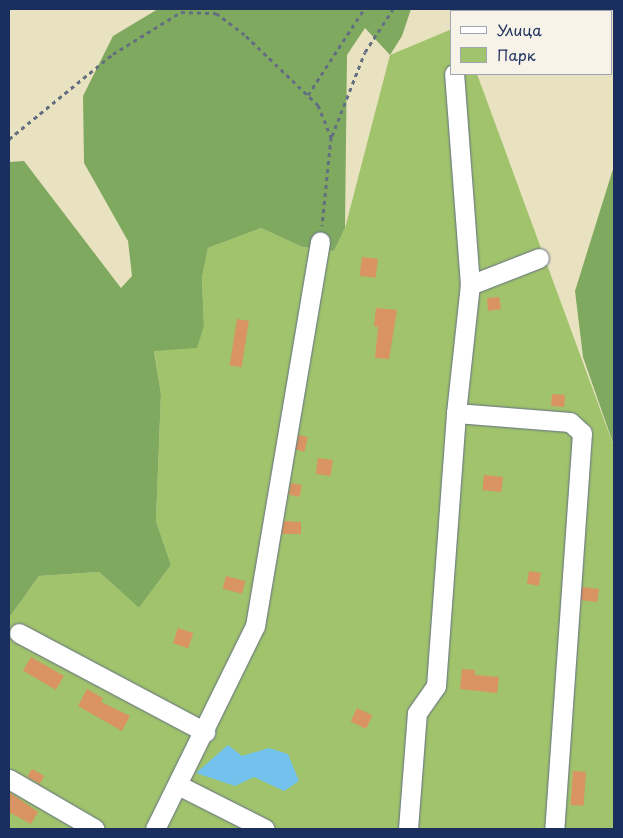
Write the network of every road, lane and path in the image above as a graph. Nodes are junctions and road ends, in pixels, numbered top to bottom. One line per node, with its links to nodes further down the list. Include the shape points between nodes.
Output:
1 (364, 9): 4 (path)
2 (393, 9): 5 (path, via 365,52)
3 (454, 75): 9 (street)
4 (308, 95): 5 (path, via 318,105); 6 (path, via 216,12 181,12 114,54)
5 (332, 137): 7 (path)
6 (9, 139)
7 (320, 242): 12 (street, via 255,626)
8 (539, 258): 9 (street)
9 (470, 285): 10 (street)
10 (456, 413): 18 (street, via 436,686 417,713); 19 (street, via 570,422 578,427 583,440)
11 (19, 633): 12 (street)
12 (205, 732): 14 (street)
13 (9, 779): 15 (street)
14 (178, 786): 16 (street); 17 (street)
15 (96, 829)
16 (155, 829)
17 (265, 829)
18 (408, 829)
19 (554, 829)

